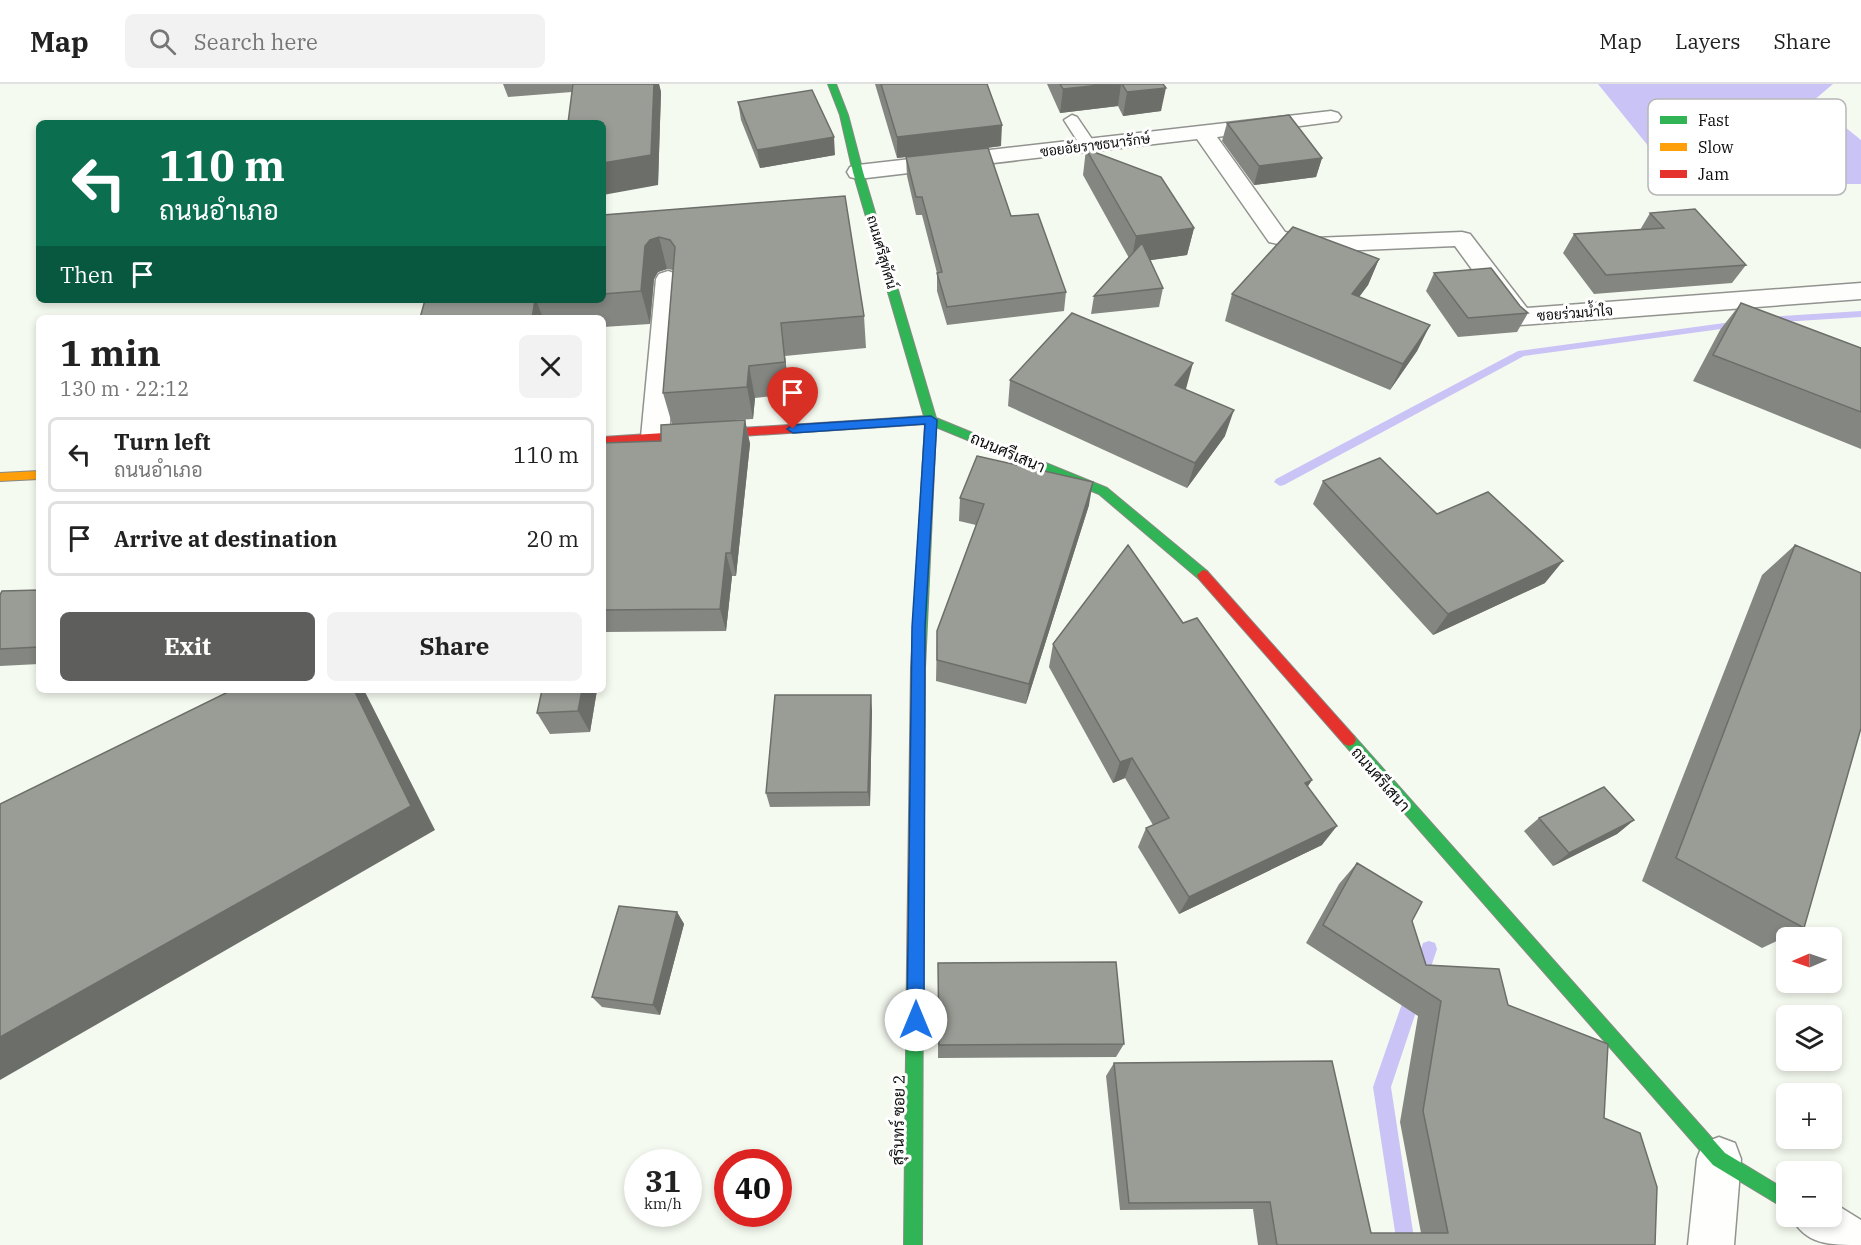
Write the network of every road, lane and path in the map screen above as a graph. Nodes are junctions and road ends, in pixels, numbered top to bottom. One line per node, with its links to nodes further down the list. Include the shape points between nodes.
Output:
1 (832, 84): 6 (street, ถนนศรีสุทัศน์)
2 (1331, 117): 4 (street, ซอยอัยราชธนารักษ์)
3 (1072, 120): 5 (lane)
4 (1203, 132): 5 (street, ซอยอัยราชธนารักษ์); 8 (street, ซอยร่วมน้ำใจ, via 1277,237 1314,245 1462,239 1520,317)
5 (1088, 145): 6 (street, ซอยอัยราชธนารักษ์)
6 (858, 172): 9 (street, ถนนศรีสุทัศน์)
7 (668, 279): 10 (street)
8 (1861, 291)
9 (931, 420): 10 (street); 14 (street, ถนนศรีเสนา, via 1103,491 1198,569); 17 (street, สุรินทร์ ซอย 2, via 918,627)
10 (655, 437): 11 (street)
11 (606, 441)
12 (36, 475): 13 (street)
13 (0, 477)
14 (1719, 1159): 15 (street, ถนนศรีเสนา); 18 (street)
15 (1776, 1194)
16 (1830, 1227): 19 (street)
17 (913, 1245)
18 (1711, 1245)
19 (1859, 1245)

